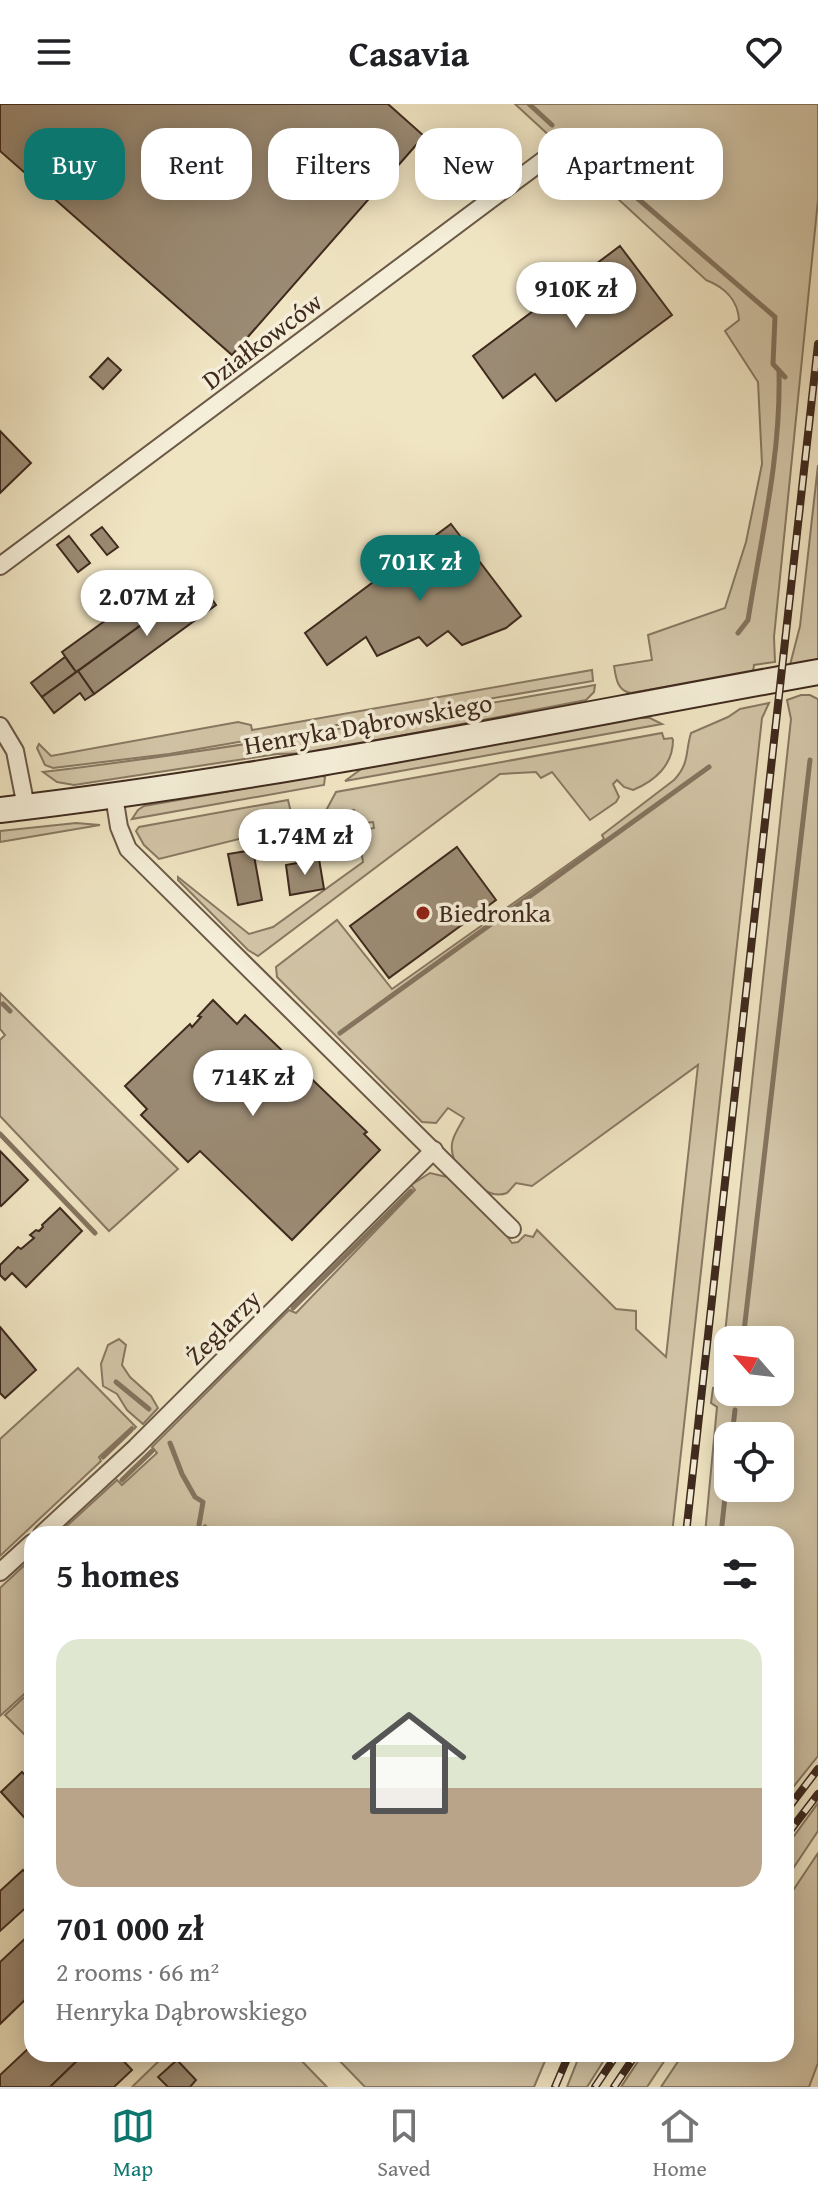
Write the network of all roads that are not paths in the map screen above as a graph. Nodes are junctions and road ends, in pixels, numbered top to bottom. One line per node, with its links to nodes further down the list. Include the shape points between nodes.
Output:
1 (538, 164): 2 (street, Działkowców)
2 (0, 566)
3 (818, 672): 5 (main road, Henryka Dąbrowskiego)
4 (0, 726): 6 (street, via 15,751)
5 (114, 796): 6 (main road, Henryka Dąbrowskiego); 8 (street, via 128,849)
6 (26, 807): 7 (main road, Henryka Dąbrowskiego)
7 (0, 810)
8 (434, 1150): 9 (street); 10 (street, Żeglarzy)
9 (512, 1229)
10 (51, 1526)
11 (24, 1550): 12 (street)
12 (0, 1572)

